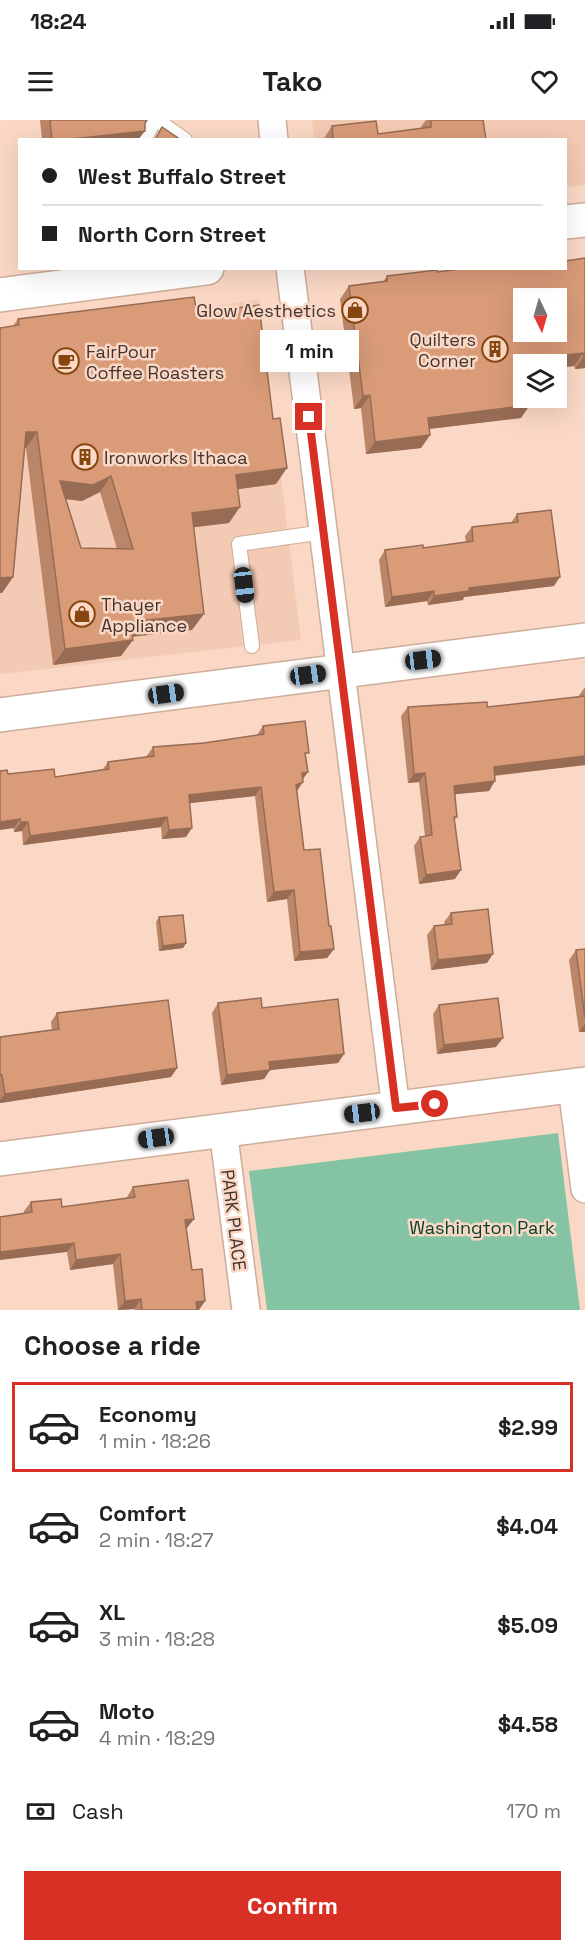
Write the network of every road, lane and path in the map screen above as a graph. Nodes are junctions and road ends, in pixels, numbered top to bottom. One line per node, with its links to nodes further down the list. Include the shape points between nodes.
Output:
1 (156, 120): 3 (lane); 4 (lane)
2 (272, 120): 5 (street)
3 (145, 138)
4 (181, 138)
5 (274, 138)
6 (585, 219): 7 (main road)
7 (567, 222)
8 (184, 270): 10 (main road)
9 (290, 270): 12 (street)
10 (78, 277): 11 (main road)
11 (0, 295)
12 (324, 532): 14 (lane, via 239,544); 15 (street)
13 (585, 640): 15 (main road)
14 (252, 646)
15 (341, 670): 16 (main road); 18 (street)
16 (0, 715)
17 (579, 1085): 18 (main road); 21 (street)
18 (396, 1108): 19 (main road)
19 (223, 1129): 20 (main road); 22 (street, PARK PLACE)
20 (0, 1159)
21 (585, 1189)
22 (246, 1310)

